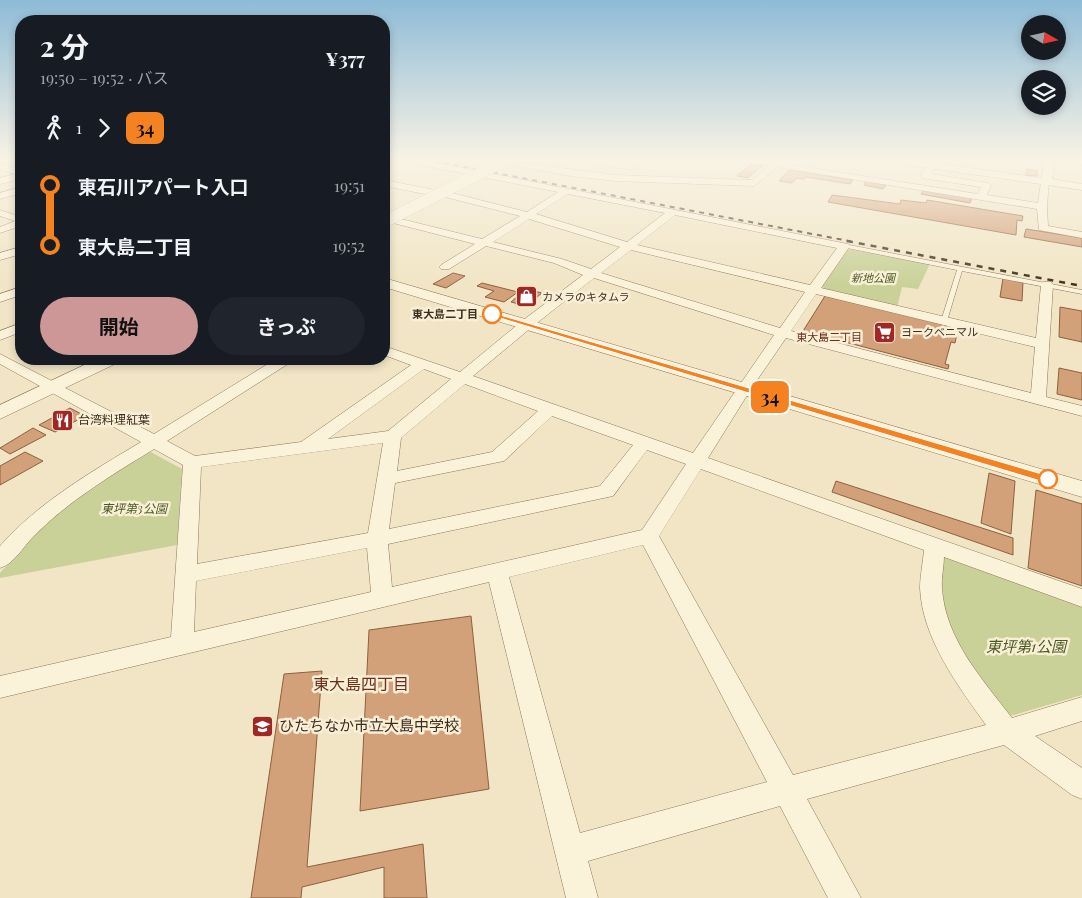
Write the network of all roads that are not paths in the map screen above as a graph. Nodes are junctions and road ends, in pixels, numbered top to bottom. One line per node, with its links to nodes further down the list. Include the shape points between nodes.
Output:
1 (409, 203): 11 (street)
2 (426, 203): 15 (street, bridge)
3 (431, 203): 15 (street)
4 (480, 203): 13 (street)
5 (547, 203): 13 (street)
6 (630, 203): 10 (street)
7 (1017, 203): 9 (street)
8 (1043, 203): 9 (street)
9 (1042, 207): 18 (street, via 1043,228)
10 (673, 212): 20 (street); 21 (street)
11 (390, 213)
12 (0, 214): 14 (street)
13 (528, 215): 19 (street); 20 (street)
14 (15, 220)
15 (390, 222): 19 (street)
16 (15, 224): 17 (street)
17 (0, 230)
18 (1082, 235)
19 (486, 243): 24 (street); 26 (street, via 558,261)
20 (628, 246): 26 (street); 29 (street)
21 (844, 246): 25 (lane); 29 (street)
22 (15, 252): 23 (street)
23 (0, 257)
24 (445, 267)
25 (960, 268): 28 (lane); 33 (lane)
26 (592, 274): 34 (street); 36 (street)
27 (390, 284): 34 (street)
28 (1047, 285): 30 (lane); 38 (street)
29 (813, 290): 33 (street); 36 (street)
30 (1082, 292)
31 (15, 293): 32 (street)
32 (0, 298)
33 (944, 321): 38 (street)
34 (527, 324): 44 (street); 46 (street)
35 (15, 330): 37 (street)
36 (782, 333): 46 (street); 47 (street)
37 (0, 336)
38 (1042, 344): 47 (street)
39 (390, 352): 41 (street)
40 (0, 358): 45 (street)
41 (422, 364): 44 (street); 54 (street)
42 (98, 365): 45 (street)
43 (276, 365): 52 (street)
44 (462, 378): 48 (street); 51 (street)
45 (54, 386): 50 (street); 52 (street)
46 (743, 389): 55 (street); 58 (street)
47 (1038, 399): 49 (street)
48 (551, 408): 53 (street); 57 (street, via 498,457)
49 (1082, 410)
50 (0, 413)
51 (393, 436): 54 (street); 57 (street)
52 (154, 441): 56 (street); 62 (street, via 76,490 42,516)
53 (644, 442): 55 (street); 60 (street, via 606,491)
54 (306, 447): 56 (street)
55 (698, 460): 59 (street); 61 (street)
56 (192, 462): 64 (street)
57 (386, 479): 60 (street)
58 (1082, 489)
59 (649, 536): 63 (street); 72 (street)
60 (377, 538): 64 (street); 65 (street)
61 (935, 546): 66 (street); 70 (street, via 932,588 936,616 957,665)
62 (0, 560)
63 (497, 571): 65 (street); 73 (street)
64 (185, 575): 67 (street)
65 (382, 597): 67 (street)
66 (1082, 598)
67 (182, 645): 68 (street)
68 (0, 687)
69 (1082, 709): 70 (street)
70 (1008, 732): 71 (street); 72 (street)
71 (1082, 785)
72 (788, 790): 73 (street); 75 (street)
73 (570, 851): 74 (street)
74 (582, 898)
75 (845, 898)

